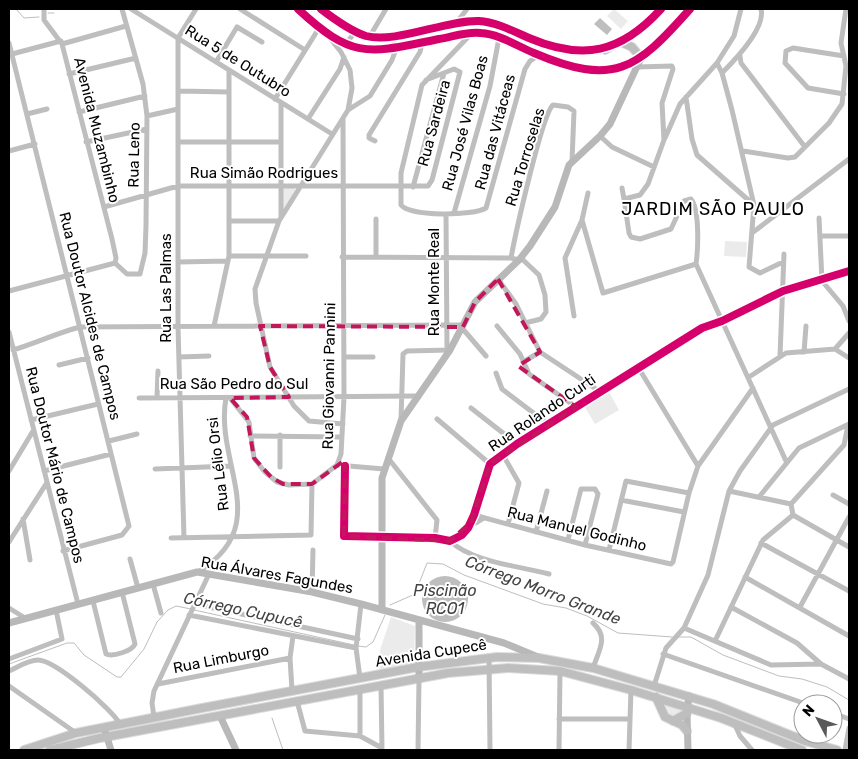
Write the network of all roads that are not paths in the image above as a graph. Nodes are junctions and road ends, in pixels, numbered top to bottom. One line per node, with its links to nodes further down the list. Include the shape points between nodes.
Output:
1 (44, 9): 24 (street, Avenida Muzambinho, via 44,20)
2 (122, 9): 16 (street, Rua Leno)
3 (134, 9): 22 (street, Rua 5 de Outubro)
4 (196, 9): 22 (street)
5 (240, 9): 32 (street)
6 (298, 9): 17 (main road)
7 (321, 9): 18 (main road)
8 (386, 9): 20 (street)
9 (466, 9): 15 (street)
10 (660, 9): 26 (main road)
11 (690, 9): 39 (main road, via 661,41)
12 (741, 9): 41 (street, via 734,36)
13 (761, 9): 35 (street, via 760,22)
14 (846, 9): 36 (street, via 840,43)
15 (464, 19): 21 (main road); 31 (main road, via 491,23 565,50 585,52)
16 (126, 26): 24 (street); 38 (street, Rua Leno)
17 (322, 31): 29 (main road); 32 (street); 37 (street)
18 (356, 31): 20 (main road); 29 (street)
19 (473, 33): 23 (main road); 28 (main road); 50 (street, Rua das Vitáceas)
20 (370, 36): 21 (main road)
21 (387, 36): 30 (street, via 395,42)
22 (178, 38): 40 (street, Rua 5 de Outubro); 51 (street, Rua Las Palmas)
23 (499, 38): 34 (main road); 96 (street, Rua José Vilas Boas, via 490,86)
24 (61, 42): 33 (street); 48 (street, Avenida Muzambinho)
25 (262, 42): 40 (street, via 237,27)
26 (621, 42): 31 (main road); 39 (main road, via 632,47)
27 (9, 43): 33 (street, Rua Doutor Alcides de Campos)
28 (422, 43): 30 (main road); 70 (street, via 420,52 369,135)
29 (346, 44): 30 (main road, via 366,50); 37 (street)
30 (396, 48): 60 (street, via 370,96)
31 (608, 48): 42 (main road, via 573,56)
32 (305, 50): 56 (street)
33 (12, 54): 62 (street, Rua Doutor Alcides de Campos)
34 (539, 55): 42 (main road); 96 (street, Rua das Vitáceas, via 525,70 486,208)
35 (740, 56): 47 (street); 76 (street, via 741,63)
36 (844, 56): 53 (street); 53 (street, via 793,48 786,51 784,59 808,88)
37 (344, 57): 60 (street, via 352,80); 65 (street, via 340,69)
38 (136, 58): 48 (street); 54 (street, Rua Leno)
39 (640, 58): 43 (main road); 44 (street)
40 (216, 62): 45 (street, Rua 5 de Outubro)
41 (717, 63): 47 (street); 55 (street)
42 (570, 67): 43 (main road, via 589,71)
43 (617, 67): 49 (street, via 628,70)
44 (637, 67): 49 (street); 69 (street, via 663,64 673,67 661,110)
45 (230, 70): 52 (street); 56 (street, Rua 5 de Outubro)
46 (444, 73): 50 (street, Rua Sardeira); 88 (street, Rua Sardeira, via 456,69 460,74); 89 (street)
47 (722, 73): 78 (street)
48 (70, 74): 61 (street, Avenida Muzambinho)
49 (631, 79): 68 (street, via 615,115)
50 (426, 80): 87 (street, Rua das Vitáceas, via 404,158)
51 (179, 91): 52 (street); 59 (street, Rua Las Palmas)
52 (229, 92): 73 (street)
53 (844, 94): 76 (street, via 835,116)
54 (145, 96): 61 (street); 63 (street, Rua Leno)
55 (686, 97): 69 (street, via 677,109); 94 (street, via 697,155)
56 (275, 99): 57 (street, Rua 5 de Outubro)
57 (281, 103): 65 (street, Rua 5 de Outubro); 74 (street)
58 (46, 109): 62 (street)
59 (178, 109): 63 (street); 72 (street, Rua Las Palmas)
60 (348, 110): 64 (street)
61 (80, 112): 71 (street, Avenida Muzambinho)
62 (27, 114): 75 (street, Rua Doutor Alcides de Campos)
63 (147, 116): 66 (street, Rua Leno)
64 (343, 118): 67 (street); 86 (street, Rua Giovanni Pannini)
65 (308, 119): 67 (street, Rua 5 de Outubro)
66 (147, 129): 71 (street); 92 (street, Rua Leno)
67 (332, 134): 85 (street)
68 (600, 136): 80 (street); 81 (street, via 612,147)
69 (664, 140): 81 (street)
70 (375, 141)
71 (86, 142): 95 (street, Avenida Muzambinho)
72 (178, 142): 73 (street); 82 (street, Rua Las Palmas)
73 (228, 142): 74 (street); 83 (street)
74 (279, 142): 84 (street)
75 (35, 144): 77 (street); 120 (street, Rua Doutor Alcides de Campos)
76 (805, 147): 78 (street, via 797,156 788,158)
77 (9, 151)
78 (743, 151): 94 (street)
79 (849, 159): 103 (street)
80 (572, 161): 112 (street, Rua Torroselas, via 574,111 554,105 549,111 538,147); 114 (street, via 555,206)
81 (654, 167): 93 (street, via 643,192)
82 (178, 186): 83 (street, Rua Simão Rodrigues); 92 (street, Rua Simão Rodrigues); 115 (street, Rua Las Palmas)
83 (229, 186): 84 (street, Rua Simão Rodrigues); 102 (street)
84 (280, 186): 85 (street, Rua Simão Rodrigues); 99 (street)
85 (300, 186): 86 (street, Rua Simão Rodrigues); 99 (street)
86 (342, 186): 87 (street, Rua Simão Rodrigues); 109 (street, Rua Giovanni Pannini)
87 (400, 186): 89 (street, Rua Simão Rodrigues); 97 (street, Rua das Vitáceas, via 404,208 413,212)
88 (428, 186): 89 (street, Rua Simão Rodrigues)
89 (413, 187)
90 (622, 188): 93 (street)
91 (588, 193): 101 (street)
92 (146, 194): 95 (street, Rua Simão Rodrigues); 117 (street, Rua Leno, via 145,253 140,274 127,274)
93 (624, 200): 118 (street, via 629,233 637,240 672,228 683,203 693,200 698,245)
94 (754, 205): 103 (street)
95 (104, 207): 117 (street, Avenida Muzambinho)
96 (454, 213): 97 (street, Rua das Vitáceas)
97 (446, 214): 111 (street, Rua Monte Real)
98 (819, 218): 104 (street)
99 (280, 219): 102 (street); 107 (street)
100 (376, 219): 110 (street)
101 (582, 220): 118 (street, via 600,289 604,293); 125 (street, via 565,258)
102 (229, 221): 113 (street)
103 (752, 233): 116 (street, via 751,270 760,273)
104 (822, 236): 105 (street); 122 (street)
105 (849, 236)
106 (784, 254): 116 (street)
107 (266, 256): 108 (street); 113 (street); 130 (street, via 255,290)
108 (306, 256)
109 (342, 257): 110 (street); 131 (street, Rua Giovanni Pannini)
110 (376, 257): 111 (street)
111 (446, 258): 112 (street); 136 (street, Rua Monte Real)
112 (511, 258): 114 (street)
113 (229, 259): 115 (street); 129 (street)
114 (520, 259): 121 (street); 128 (street, via 539,275 545,294 546,312 542,319)
115 (178, 262): 135 (street, Rua Las Palmas)
116 (783, 262): 124 (street)
117 (115, 263): 120 (street)
118 (696, 264): 126 (street)
119 (849, 271): 122 (street, Rua Rolando Curti)
120 (67, 275): 123 (street); 134 (street, Rua Doutor Alcides de Campos)
121 (498, 279): 128 (street); 137 (street, via 475,302)
122 (822, 281): 124 (street, Rua Rolando Curti); 127 (street, via 844,306)
123 (9, 291)
124 (783, 291): 126 (street, Rua Rolando Curti); 149 (street)
125 (574, 316)
126 (722, 321): 157 (street, Rua Rolando Curti, via 702,328); 160 (street)
127 (849, 321)
128 (525, 323): 144 (street)
129 (214, 326): 130 (street); 135 (street)
130 (260, 326): 131 (street); 167 (street, via 270,367)
131 (344, 326): 136 (street); 150 (street, Rua Giovanni Pannini)
132 (497, 326): 156 (street)
133 (806, 326): 143 (street)
134 (80, 327): 135 (street); 141 (street); 152 (street, Rua Doutor Alcides de Campos)
135 (178, 327): 146 (street, Rua Las Palmas)
136 (446, 327): 137 (street); 142 (street, Rua Monte Real)
137 (463, 327): 142 (street); 148 (street)
138 (9, 332): 141 (street, Rua Doutor Mário de Campos)
139 (849, 332): 140 (street)
140 (835, 349): 143 (street); 153 (street)
141 (13, 350): 154 (street, Rua Doutor Mário de Campos)
142 (448, 350): 165 (street); 169 (street, via 406,351 402,359)
143 (804, 352): 149 (street)
144 (542, 353): 156 (street); 163 (street)
145 (9, 355): 154 (street)
146 (179, 356): 147 (street); 164 (street, Rua Las Palmas)
147 (210, 356)
148 (486, 356)
149 (780, 356): 160 (street)
150 (344, 357): 151 (street); 168 (street, Rua Giovanni Pannini)
151 (373, 357)
152 (88, 358): 155 (street); 172 (street, Rua Doutor Alcides de Campos)
153 (849, 358)
154 (16, 360): 176 (street, Rua Doutor Mário de Campos)
155 (59, 365)
156 (524, 366): 173 (street)
157 (638, 367): 163 (street, Rua Rolando Curti); 199 (street)
158 (158, 372): 166 (street)
159 (496, 374): 179 (street, via 506,393)
160 (749, 377): 161 (street)
161 (753, 388): 181 (street); 199 (street)
162 (849, 389): 181 (street)
163 (599, 392): 173 (street, Rua Rolando Curti)
164 (180, 396): 166 (street, Rua São Pedro do Sul); 171 (street, Rua São Pedro do Sul); 200 (street, Rua Las Palmas)
165 (419, 396): 169 (street, Rua São Pedro do Sul); 177 (street)
166 (157, 397): 170 (street, Rua São Pedro do Sul)
167 (289, 397): 168 (street, Rua São Pedro do Sul); 171 (street, Rua São Pedro do Sul); 178 (street, via 299,413 309,421)
168 (344, 397): 169 (street, Rua São Pedro do Sul); 178 (street, Rua Giovanni Pannini)
169 (401, 397): 177 (street)
170 (139, 398)
171 (228, 398): 185 (street, via 247,417); 197 (street, Rua Lélio Orsi, via 224,433)
172 (98, 404): 176 (street); 187 (street, Rua Doutor Alcides de Campos)
173 (576, 407): 179 (street, Rua Rolando Curti)
174 (471, 408): 188 (street)
175 (437, 419): 195 (street)
176 (31, 420): 182 (street, Rua Doutor Mário de Campos)
177 (401, 421): 192 (street)
178 (343, 424): 186 (street, Rua Giovanni Pannini)
179 (548, 424): 188 (street, Rua Rolando Curti)
180 (849, 424): 194 (street, via 804,445); 214 (street, via 844,445)
181 (770, 428): 194 (street); 209 (street)
182 (34, 431): 193 (street); 205 (street, Rua Doutor Mário de Campos)
183 (137, 434): 187 (street)
184 (280, 435): 185 (street); 186 (street); 201 (street)
185 (250, 436): 207 (street, via 254,458 271,477 283,484)
186 (342, 437): 196 (street, Rua Giovanni Pannini)
187 (109, 441): 189 (street, Rua Doutor Alcides de Campos)
188 (517, 444): 190 (street, Rua Rolando Curti)
189 (111, 454): 205 (street); 239 (street, Rua Doutor Alcides de Campos, via 128,530 122,535)
190 (503, 455): 195 (street, Rua Rolando Curti); 223 (street, via 519,483)
191 (9, 458): 193 (street)
192 (387, 458): 203 (street); 229 (street, via 437,520)
193 (15, 461): 204 (street)
194 (786, 461): 212 (street)
195 (490, 464): 217 (street, Rua Rolando Curti)
196 (337, 465): 198 (street); 207 (street, Rua Giovanni Pannini)
197 (231, 466): 200 (street); 225 (street, Rua Lélio Orsi, via 237,498)
198 (345, 466): 203 (street); 226 (street, via 344,536)
199 (698, 466): 210 (street)
200 (184, 468): 202 (street); 228 (street, Rua Las Palmas)
201 (280, 468)
202 (155, 469)
203 (384, 469): 226 (street)
204 (9, 471)
205 (44, 472): 206 (street, Rua Doutor Mário de Campos)
206 (46, 484): 221 (street); 239 (street, Rua Doutor Mário de Campos)
207 (312, 484): 225 (street, via 311,535)
208 (547, 491): 224 (street)
209 (729, 491): 212 (street); 267 (street, via 708,575)
210 (689, 493): 213 (street, via 627,480); 216 (street)
211 (833, 495): 215 (street)
212 (759, 497): 214 (street)
213 (621, 500): 216 (street); 238 (street)
214 (791, 504): 218 (street)
215 (849, 504)
216 (684, 512): 238 (street, Rua Manuel Godinho, via 674,562 669,565)
217 (474, 515): 220 (street, Rua Manuel Godinho); 222 (street, Rua Rolando Curti)
218 (793, 515): 232 (street); 234 (street)
219 (849, 517): 232 (street)
220 (484, 518): 222 (street); 223 (street, Rua Manuel Godinho)
221 (23, 519): 233 (street); 241 (street)
222 (472, 522): 230 (street, via 462,535)
223 (508, 524): 224 (street, Rua Manuel Godinho)
224 (536, 532): 231 (street, Rua Manuel Godinho)
225 (234, 536): 228 (street); 242 (street, via 224,550)
226 (381, 537): 229 (street); 260 (street)
227 (171, 538): 228 (street)
228 (184, 538)
229 (436, 538): 230 (street)
230 (450, 540): 244 (street, via 461,550 477,556)
231 (568, 540): 235 (street, Rua Manuel Godinho); 235 (street, via 581,489 595,489 598,494)
232 (836, 540): 236 (street); 245 (street)
233 (9, 542)
234 (762, 543): 245 (street); 246 (street)
235 (585, 545): 238 (street, Rua Manuel Godinho)
236 (849, 548)
237 (313, 550): 251 (street)
238 (609, 550)
239 (64, 551): 253 (street, Rua Doutor Mário de Campos)
240 (130, 559): 248 (street)
241 (30, 560)
242 (197, 572): 243 (street, Rua Álvares Fagundes); 247 (street, Rua Álvares Fagundes)
243 (209, 574): 251 (street, Rua Álvares Fagundes); 255 (street)
244 (549, 574)
245 (818, 574): 249 (street); 257 (street)
246 (745, 577): 256 (street); 257 (street)
247 (153, 584): 248 (street, Rua Álvares Fagundes); 261 (street)
248 (138, 588): 250 (street, Rua Álvares Fagundes)
249 (849, 591)
250 (122, 592): 252 (street, Rua Álvares Fagundes); 252 (street, via 135,644 132,649 112,655 106,654)
251 (312, 592): 254 (street, Rua Álvares Fagundes)
252 (93, 600): 253 (street, Rua Álvares Fagundes)
253 (78, 604): 259 (street, Rua Álvares Fagundes)
254 (361, 604): 260 (street, Rua Álvares Fagundes); 270 (street)
255 (194, 605): 262 (street); 270 (street)
256 (732, 607): 271 (street); 278 (street, via 797,643)
257 (800, 607): 269 (street)
258 (9, 608): 263 (street)
259 (56, 610): 263 (street, Rua Álvares Fagundes); 277 (street, via 62,640)
260 (382, 610): 264 (street, Rua Álvares Fagundes)
261 (160, 613)
262 (190, 615): 268 (street); 287 (street)
263 (25, 618): 265 (street, Rua Álvares Fagundes)
264 (419, 620): 276 (street, Rua Álvares Fagundes, via 504,643); 279 (street)
265 (9, 623)
266 (592, 623): 281 (street, via 601,630 602,636)
267 (684, 628): 271 (street); 273 (street, via 668,643)
268 (294, 636): 272 (street); 274 (street)
269 (849, 636)
270 (358, 639): 272 (street)
271 (715, 641): 278 (street, via 770,665)
272 (356, 647): 284 (street)
273 (663, 654): 290 (street); 296 (street)
274 (290, 658): 287 (street, Rua Limburgo); 292 (street)
275 (489, 658): 276 (main road, Avenida Cupecê); 279 (main road, Avenida Cupecê); 280 (street)
276 (539, 658): 281 (main road, Avenida Cupecê)
277 (9, 659)
278 (821, 664): 286 (street)
279 (418, 667): 284 (main road, Avenida Cupecê); 285 (street)
280 (490, 668): 283 (main road, Avenida Cupecê); 285 (main road, Avenida Cupecê); 319 (street)
281 (592, 668): 290 (main road, Avenida Cupecê)
282 (9, 671): 305 (street, via 36,660 45,662 99,699)
283 (560, 671): 293 (main road, Avenida Cupecê); 301 (street)
284 (360, 678): 292 (main road, Avenida Cupecê)
285 (418, 679): 288 (main road, Avenida Cupecê); 318 (street)
286 (849, 679)
287 (158, 684): 300 (street, via 152,703)
288 (381, 685): 291 (main road, Avenida Cupecê); 313 (street)
289 (9, 686): 309 (street)
290 (654, 686): 294 (main road, Avenida Cupecê)
291 (360, 689): 297 (main road, Avenida Cupecê); 310 (street)
292 (292, 690): 300 (main road, Avenida Cupecê)
293 (631, 690): 295 (main road, Avenida Cupecê); 302 (street)
294 (689, 696): 298 (street); 325 (main road, Avenida Cupecê, via 805,741)
295 (656, 697): 298 (main road, Avenida Cupecê); 303 (main road, via 663,714)
296 (793, 699)
297 (297, 700): 299 (main road, Avenida Cupecê); 310 (street, via 305,732)
298 (687, 710): 303 (main road); 304 (main road, Avenida Cupecê); 308 (street)
299 (220, 716): 311 (main road, Avenida Cupecê); 317 (street)
300 (154, 717): 305 (main road, Avenida Cupecê)
301 (560, 719): 302 (street); 320 (street)
302 (630, 719): 321 (street)
303 (673, 721): 308 (main road)
304 (734, 723): 323 (street); 324 (main road, Avenida Cupecê)
305 (120, 724): 306 (main road, Avenida Cupecê)
306 (104, 728): 309 (main road, Avenida Cupecê); 311 (street)
307 (849, 728): 312 (street)
308 (687, 731): 322 (street)
309 (76, 733): 314 (main road, Avenida Cupecê)
310 (360, 736): 313 (street)
311 (107, 737): 315 (main road, Avenida Cupecê); 316 (street)
312 (847, 748)
313 (382, 749)
314 (24, 750)
315 (50, 750)
316 (111, 750)
317 (236, 750)
318 (418, 750)
319 (490, 750)
320 (559, 750)
321 (629, 750)
322 (688, 750)
323 (752, 750)
324 (802, 750)
325 (837, 750)

